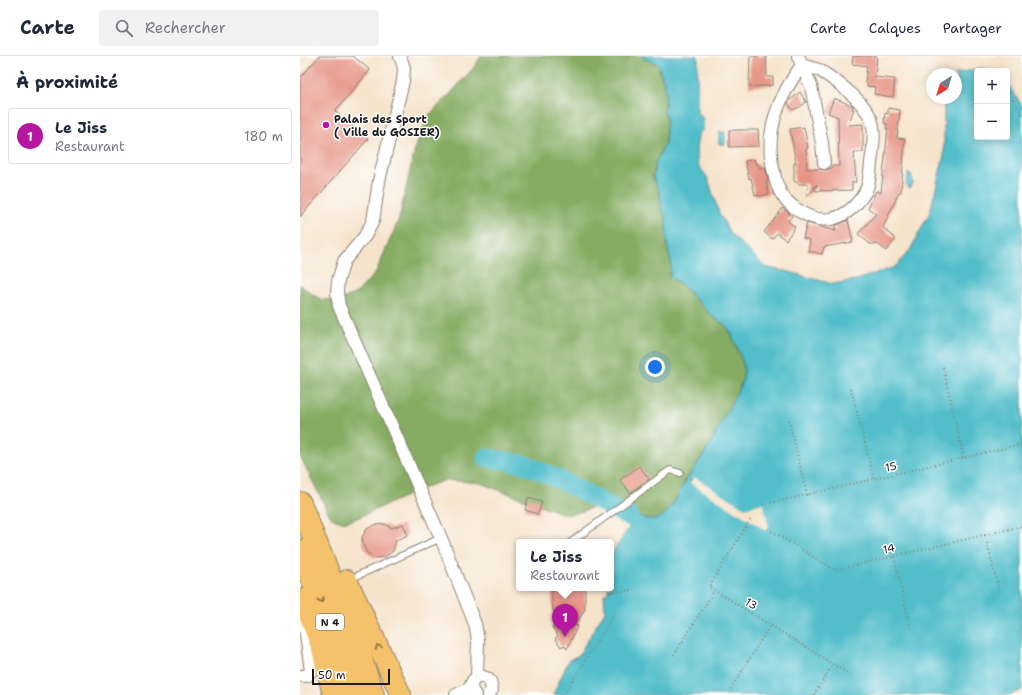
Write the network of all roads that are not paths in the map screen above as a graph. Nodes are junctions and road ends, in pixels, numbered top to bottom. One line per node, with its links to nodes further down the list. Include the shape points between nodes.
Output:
1 (400, 56): 7 (street, via 404,68 403,81 379,181 373,221 365,236 344,261 337,292 339,306)
2 (800, 61): 2 (street, via 775,114 770,141 771,163 778,188 790,204 804,215 818,220 833,220 844,215 865,193 870,176 873,124 864,107 848,90); 3 (street, via 811,86)
3 (824, 163)
4 (680, 473): 8 (lane, via 670,470)
5 (300, 492): 10 (highway, via 321,521)
6 (300, 503): 19 (highway, N 4, via 353,635)
7 (441, 538): 10 (lane); 13 (street, via 475,624 478,640)
8 (575, 539)
9 (300, 551): 18 (highway, N 4, one-way to 18, via 348,670)
10 (347, 580): 20 (main road, one-way to 10)
11 (300, 586): 17 (highway, via 323,649)
12 (300, 611): 14 (street, via 311,664 307,676)
13 (477, 677): 15 (street, via 472,682); 16 (street, via 490,681)
14 (301, 678)
15 (473, 692): 21 (street)
16 (491, 694)
17 (334, 695)
18 (355, 695)
19 (373, 695)
20 (401, 695)
21 (456, 695)

